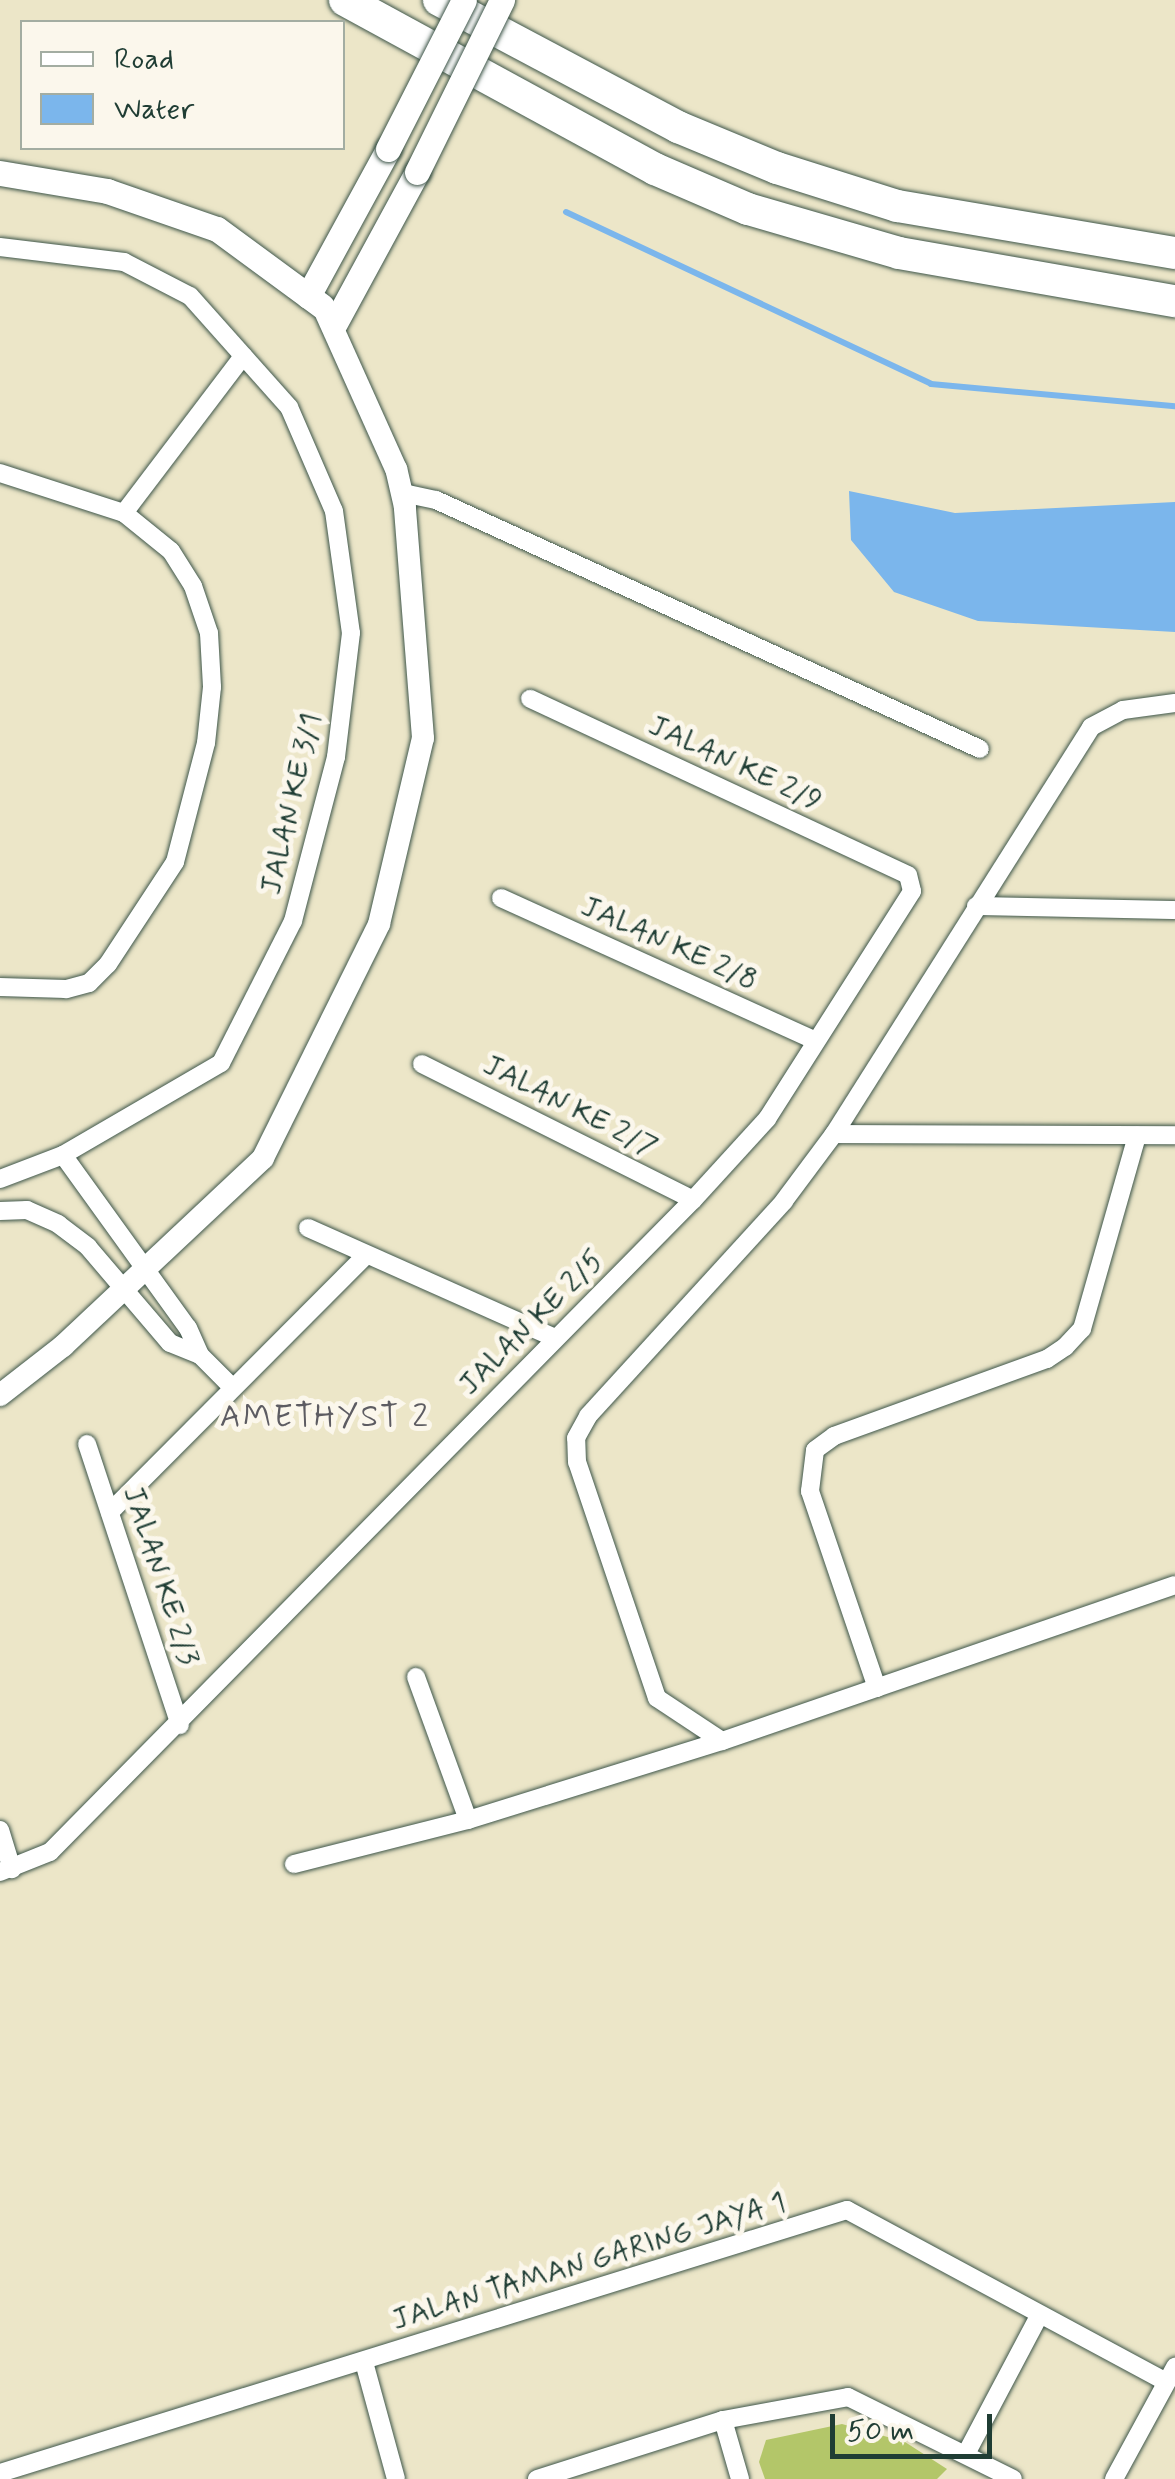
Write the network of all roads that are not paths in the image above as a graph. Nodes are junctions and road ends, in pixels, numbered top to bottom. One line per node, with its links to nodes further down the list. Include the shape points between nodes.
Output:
1 (346, 0): 8 (highway, via 655,168 748,209 898,253)
2 (439, 0): 7 (highway, via 678,127 777,168 897,206)
3 (464, 0): 9 (main road, bridge, via 388,149)
4 (502, 0): 9 (main road, bridge, via 417,172)
5 (0, 174): 9 (main road, via 107,192 217,229)
6 (0, 247): 10 (street, JALAN KE 3/1, via 124,262 190,296)
7 (1175, 253)
8 (1175, 300)
9 (321, 308): 12 (street)
10 (243, 356): 13 (street); 27 (street, JALAN KE 3/1, via 289,407 334,511 351,633 336,757 293,921 221,1063)
11 (0, 473): 13 (street)
12 (403, 492): 16 (street, via 436,500); 33 (street, via 423,738 380,924 263,1158)
13 (124, 513): 21 (street, via 171,552 193,586 208,633 206,744 174,862 89,983 40,991)
14 (530, 698): 17 (street, JALAN KE 2/9)
15 (1175, 703): 19 (street, via 1123,710 1091,727)
16 (980, 749)
17 (914, 882): 22 (street, JALAN KE 2/5)
18 (500, 898): 22 (street, JALAN KE 2/8)
19 (976, 906): 20 (street); 24 (street)
20 (1175, 910)
21 (0, 987)
22 (814, 1040): 29 (street, JALAN KE 2/5, via 767,1118)
23 (422, 1064): 29 (street, JALAN KE 2/7)
24 (834, 1134): 26 (street); 45 (street, via 784,1201 588,1416 576,1438 577,1462 657,1698)
25 (1175, 1135): 26 (street)
26 (1137, 1136): 43 (street, via 1082,1328 1065,1347 1047,1360 834,1436 814,1450 810,1491)
27 (63, 1155): 28 (street, JALAN KE 3/1); 33 (street)
28 (0, 1179)
29 (693, 1200): 35 (street, JALAN KE 2/5)
30 (0, 1211): 34 (street, via 27,1210 58,1224)
31 (308, 1228): 32 (street)
32 (363, 1258): 35 (street); 37 (street)
33 (144, 1271): 34 (street); 36 (street)
34 (122, 1290): 36 (street, via 170,1343); 38 (street)
35 (555, 1338): 44 (street, JALAN KE 2/5)
36 (200, 1355): 37 (street)
37 (232, 1387): 40 (street)
38 (0, 1395)
39 (88, 1444): 40 (street, JALAN KE 2/3)
40 (110, 1512): 44 (street, JALAN KE 2/3)
41 (1175, 1585): 43 (street)
42 (416, 1676): 46 (street)
43 (877, 1688): 45 (street)
44 (180, 1725): 49 (street, JALAN KE 2/5, via 50,1852)
45 (722, 1742): 46 (street)
46 (468, 1820): 48 (street)
47 (0, 1830): 49 (street)
48 (294, 1864)
49 (6, 1870)
50 (1039, 2316): 51 (street, JALAN TAMAN GARING JAYA 1, via 847,2210); 52 (street, JALAN TAMAN GARING JAYA 1); 54 (street)
51 (364, 2362): 55 (street, JALAN TAMAN GARING JAYA 1); 58 (street)
52 (1171, 2374): 62 (street)
53 (724, 2420): 54 (street, via 848,2397); 57 (street); 60 (street)
54 (967, 2452): 61 (street)
55 (38, 2470): 56 (street, JALAN TAMAN GARING JAYA 1)
56 (0, 2473)
57 (557, 2476): 59 (street)
58 (396, 2479)
59 (537, 2479)
60 (740, 2479)
61 (1013, 2479)
62 (1114, 2479)

